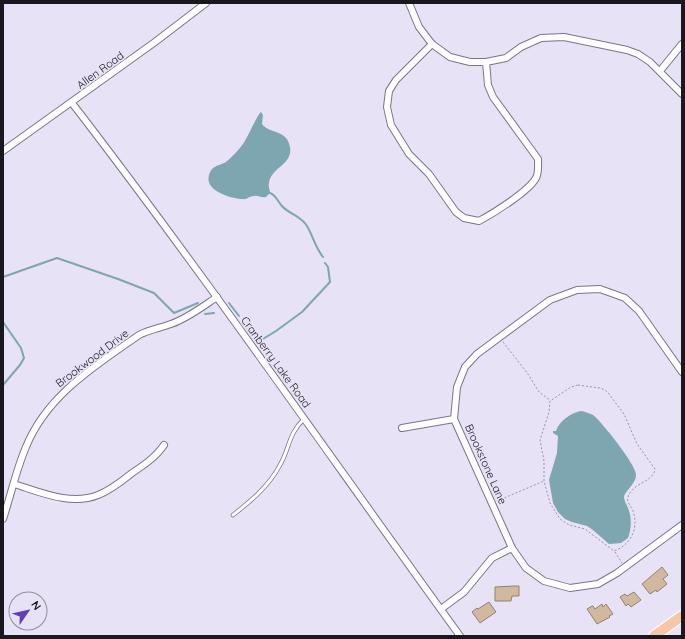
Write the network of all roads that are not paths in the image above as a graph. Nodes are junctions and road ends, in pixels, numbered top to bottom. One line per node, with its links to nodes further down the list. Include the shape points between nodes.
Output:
1 (206, 3): 8 (street, Allen Road)
2 (409, 3): 3 (street, via 419,27)
3 (432, 44): 5 (street, via 450,57 470,62); 5 (street, via 396,80 389,91 387,107 391,124 409,154 429,174 456,212 464,218 479,221 530,186 539,170 538,160 493,97 488,85)
4 (682, 44): 6 (street)
5 (486, 62): 6 (street, via 506,58 521,47 541,38 564,37 627,50 638,54)
6 (660, 71): 7 (street)
7 (682, 94)
8 (72, 103): 9 (street, Allen Road); 10 (street, Cranberry Lake Road)
9 (3, 151)
10 (217, 297): 12 (street, Cranberry Lake Road); 16 (street, Brookwood Drive, via 188,317 139,335 85,374 56,399 39,422 26,447)
11 (682, 372): 13 (street, Brookstone Lane, via 639,311 625,298 600,289 576,290 550,300 478,354 465,368 457,387)
12 (304, 419): 17 (lane, via 292,432 274,476 256,496); 21 (street, Cranberry Lake Road)
13 (454, 419): 14 (street); 20 (street, Brookstone Lane)
14 (402, 428)
15 (164, 445): 16 (street, via 151,459 98,495 73,499 49,495)
16 (14, 484): 18 (street, Brookwood Drive)
17 (233, 515)
18 (3, 519)
19 (682, 525): 20 (street, Brookstone Lane, via 625,568 598,584 570,588 544,581 526,568)
20 (512, 548): 21 (street, via 492,558 464,592)
21 (440, 609): 24 (street, Cranberry Lake Road)
22 (682, 616): 23 (main road)
23 (661, 634)
24 (460, 636)

